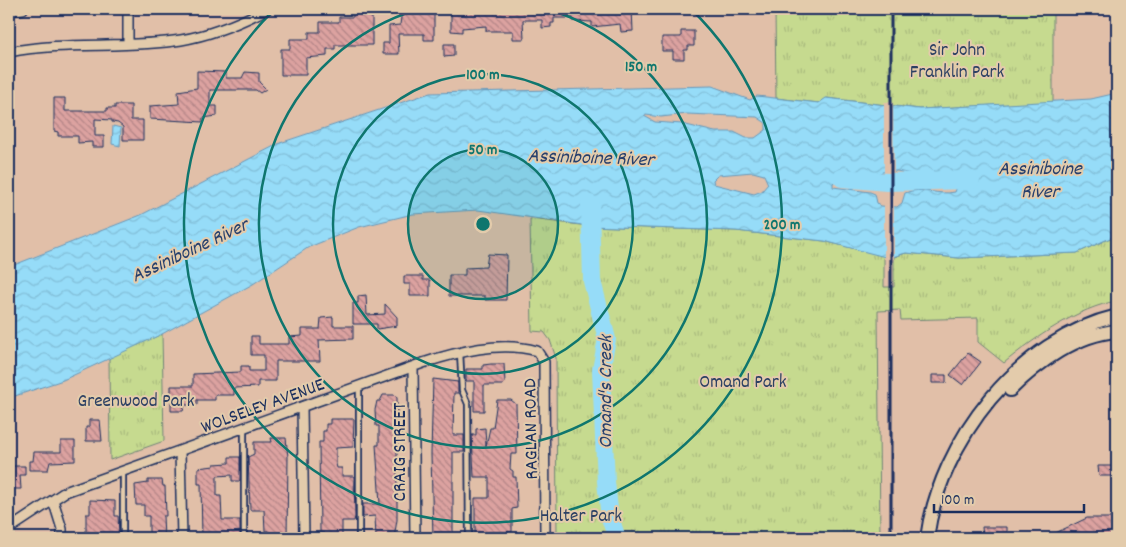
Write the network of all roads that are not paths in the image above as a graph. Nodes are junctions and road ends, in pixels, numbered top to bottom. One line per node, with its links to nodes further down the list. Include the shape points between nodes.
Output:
1 (23, 9): 4 (street)
2 (128, 9): 5 (street)
3 (266, 9): 5 (street, via 234,25 192,38)
4 (9, 10)
5 (128, 44): 6 (street, via 49,46)
6 (9, 52)
7 (1117, 316): 28 (main road, via 1045,350 1019,370 990,400 967,430 946,467 934,500)
8 (1117, 331): 29 (main road, via 1085,339 1064,349 1036,367 999,400 970,441 950,479)
9 (537, 351): 10 (street, WOLSELEY AVENUE, via 522,347); 27 (street, RAGLAN ROAD, via 544,362)
10 (460, 352): 11 (street, WOLSELEY AVENUE); 26 (lane, via 462,390 468,404)
11 (413, 366): 12 (street, WOLSELEY AVENUE); 25 (street, CRAIG STREET)
12 (359, 386): 13 (street, WOLSELEY AVENUE); 24 (lane)
13 (302, 406): 14 (street, WOLSELEY AVENUE); 23 (street)
14 (244, 428): 15 (street, WOLSELEY AVENUE); 22 (lane)
15 (180, 451): 16 (street, WOLSELEY AVENUE); 21 (street)
16 (123, 472): 17 (street, WOLSELEY AVENUE, via 65,492); 20 (lane)
17 (53, 500): 18 (street, WOLSELEY AVENUE); 19 (street)
18 (9, 529)
19 (62, 538)
20 (124, 538)
21 (182, 538)
22 (244, 538)
23 (304, 538)
24 (359, 538)
25 (415, 538)
26 (469, 538)
27 (546, 538)
28 (926, 538)
29 (934, 538)

